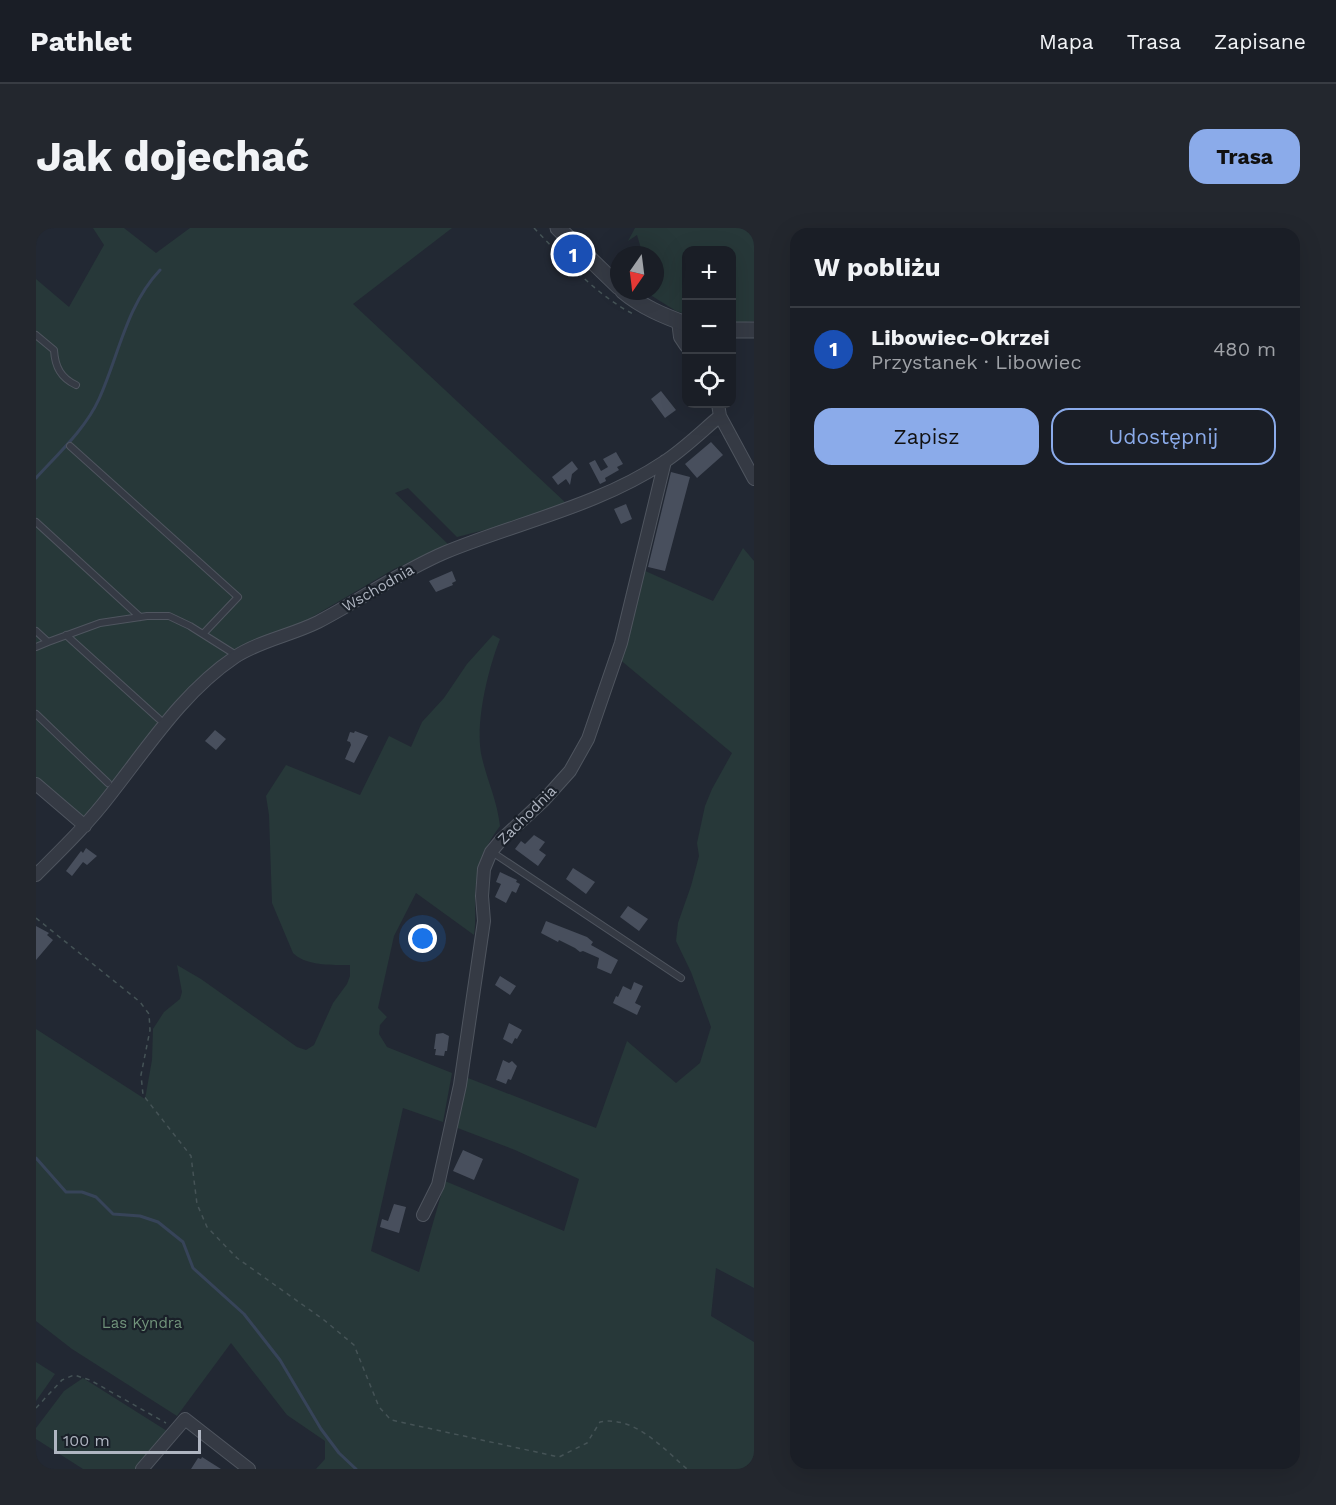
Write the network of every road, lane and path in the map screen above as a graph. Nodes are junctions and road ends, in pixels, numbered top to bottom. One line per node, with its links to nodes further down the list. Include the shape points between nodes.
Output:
1 (558, 228): 2 (street)
2 (610, 278)
3 (636, 300): 4 (street)
4 (682, 322): 8 (street)
5 (736, 330): 6 (street)
6 (754, 330)
7 (36, 335): 9 (lane, via 54,350 60,372)
8 (682, 340)
9 (76, 385)
10 (719, 410): 12 (street, Wschodnia); 13 (street)
11 (70, 446): 17 (lane, via 238,597)
12 (665, 461): 21 (street, Wschodnia, via 576,506 503,530 410,568 318,622); 27 (street, Zachodnia, via 621,643 588,739 570,771)
13 (752, 471)
14 (36, 522): 15 (lane)
15 (140, 617): 17 (lane, via 169,616); 18 (lane, via 100,623)
16 (36, 631): 19 (lane)
17 (203, 634): 21 (lane)
18 (66, 635): 19 (lane); 23 (lane)
19 (48, 642): 20 (lane)
20 (36, 647)
21 (237, 656): 26 (street, Wschodnia, via 187,699)
22 (36, 714): 24 (lane)
23 (159, 719)
24 (108, 783)
25 (36, 784): 26 (street)
26 (85, 826): 28 (street, Wschodnia)
27 (491, 852): 30 (lane); 31 (street, Zachodnia, via 484,868 484,921 460,1085 438,1185)
28 (36, 875)
29 (36, 918): 36 (path, via 140,1002 148,1014 150,1030 141,1075 143,1095 191,1156 197,1204 207,1227 237,1258 354,1345 379,1407 391,1420 559,1457 587,1443 600,1422 608,1420 647,1435)
30 (681, 978)
31 (423, 1215)
32 (36, 1408): 33 (path, via 62,1380 74,1375 90,1380 163,1422)
33 (179, 1426): 34 (street); 35 (street, via 185,1419)
34 (142, 1469)
35 (249, 1469)
36 (687, 1469)

